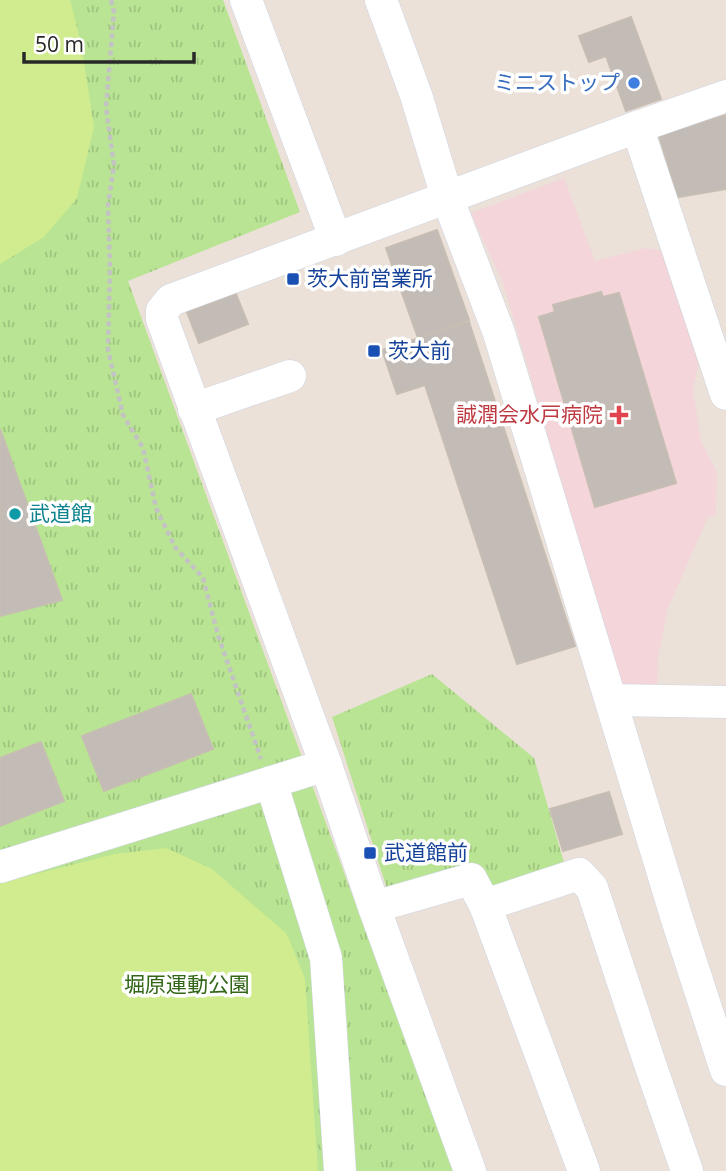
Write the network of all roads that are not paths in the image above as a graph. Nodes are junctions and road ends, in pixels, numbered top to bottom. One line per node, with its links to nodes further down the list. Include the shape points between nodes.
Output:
1 (246, 0): 6 (street)
2 (381, 0): 5 (street)
3 (726, 96): 4 (street)
4 (637, 127): 5 (street); 8 (street)
5 (447, 197): 6 (street); 10 (street, via 502,343)
6 (336, 240): 9 (street, via 166,304 162,319)
7 (290, 376): 9 (street)
8 (726, 394)
9 (194, 409): 12 (street)
10 (611, 700): 11 (street); 17 (street)
11 (726, 702)
12 (326, 765): 13 (street); 16 (street)
13 (271, 782): 14 (street); 18 (street, via 326,958)
14 (0, 867)
15 (485, 905): 16 (street, via 471,879); 20 (street); 21 (street, via 579,874 593,888)
16 (374, 907): 19 (street)
17 (726, 1070)
18 (340, 1171)
19 (470, 1171)
20 (584, 1171)
21 (687, 1171)

